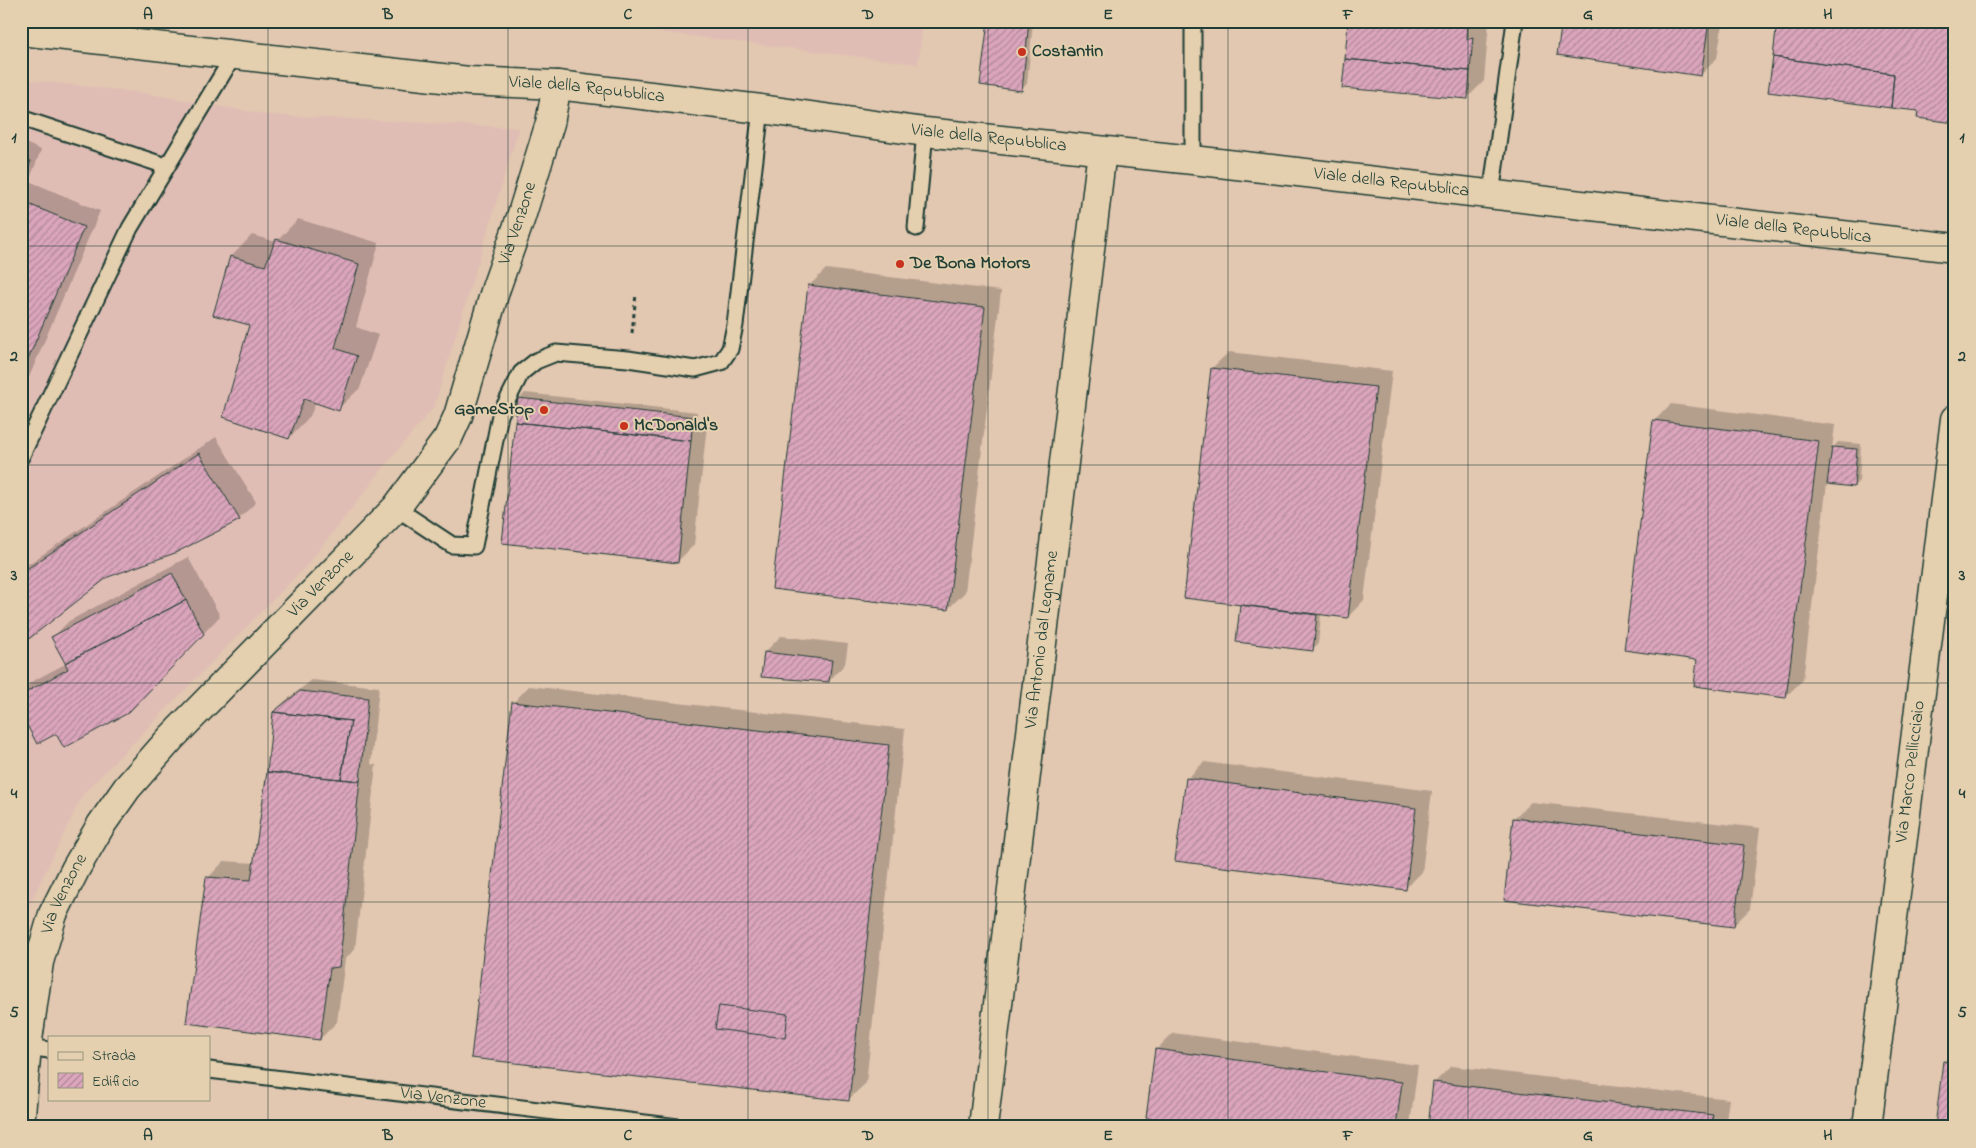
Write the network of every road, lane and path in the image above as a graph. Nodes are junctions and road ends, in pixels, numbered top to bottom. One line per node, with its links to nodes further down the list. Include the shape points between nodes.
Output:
1 (1193, 21): 10 (lane)
2 (1515, 21): 12 (lane)
3 (21, 31): 4 (street, Viale della Repubblica)
4 (234, 55): 5 (street, Viale della Repubblica, via 469,81); 11 (lane)
5 (557, 85): 6 (street, Viale della Repubblica); 17 (street, Via Venzone, via 550,123 458,416 448,438)
6 (761, 109): 8 (street, Viale della Repubblica); 17 (lane, via 735,325 730,349 721,362 695,369 556,353 536,360 521,373 500,415 474,546 452,544)
7 (21, 118): 11 (lane)
8 (924, 132): 9 (street, Viale della Repubblica); 13 (lane)
9 (1102, 151): 10 (street, Viale della Repubblica); 22 (street, Via Antonio dal Legname)
10 (1193, 160): 12 (street, Viale della Repubblica)
11 (166, 166): 16 (lane, via 130,228)
12 (1491, 195): 14 (street, Viale della Repubblica)
13 (916, 228)
14 (1955, 248)
15 (1955, 419): 23 (street, Via Marco Pellicciaio)
16 (21, 457)
17 (396, 508): 18 (street, Via Venzone, via 171,738 101,825 53,914 39,962)
18 (38, 1049): 20 (street, Via Venzone)
19 (210, 1070): 21 (lane, Via Venzone)
20 (21, 1114)
21 (678, 1127)
22 (983, 1127)
23 (1867, 1127)

